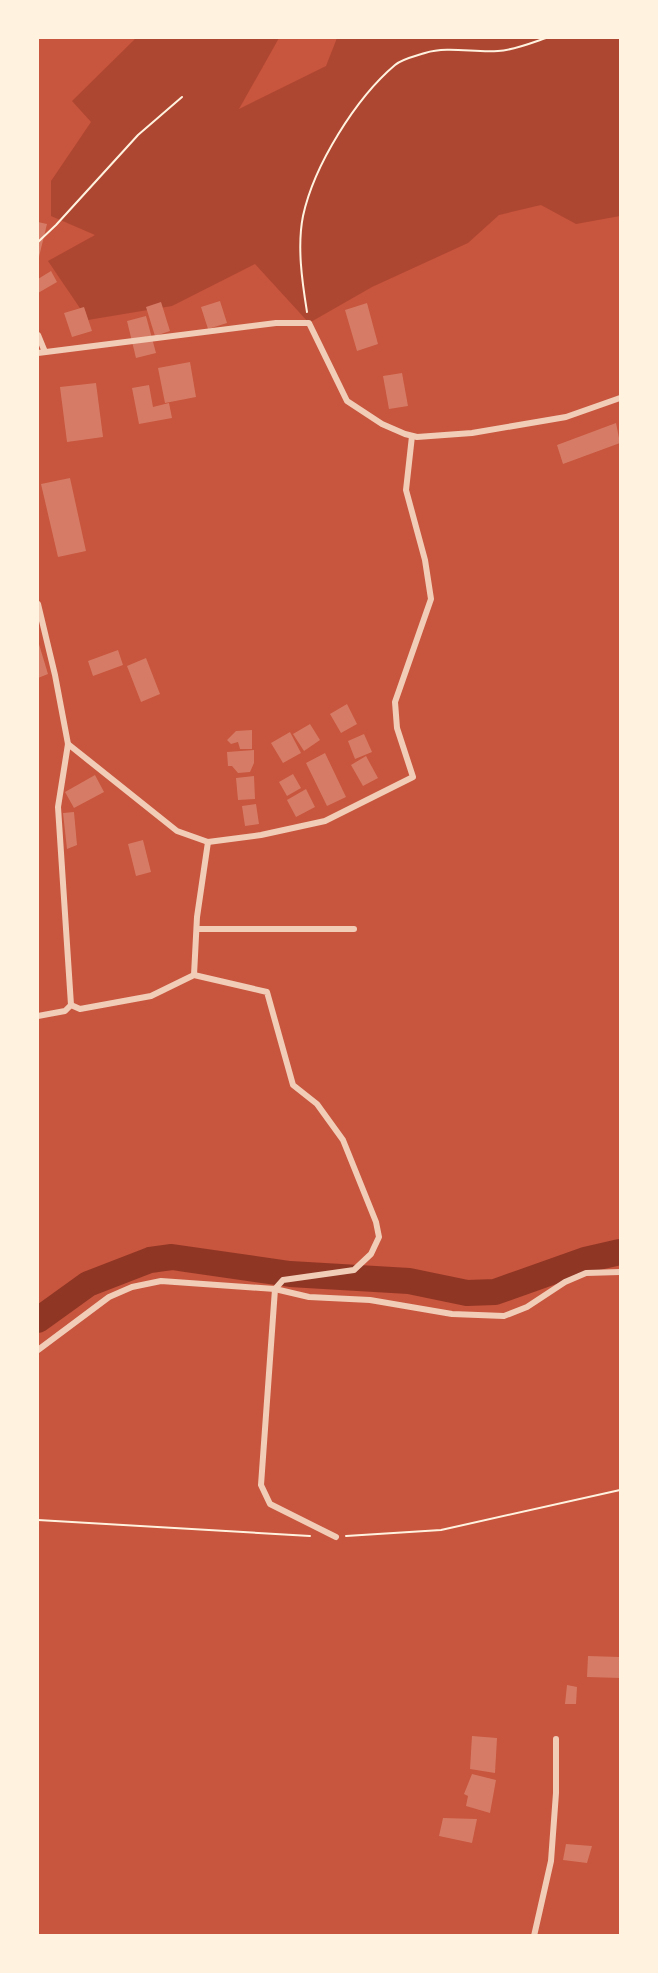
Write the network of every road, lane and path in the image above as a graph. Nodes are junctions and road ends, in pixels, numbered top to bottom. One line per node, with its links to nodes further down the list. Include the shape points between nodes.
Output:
1 (546, 38): 4 (path, via 516,49 428,52 396,63 362,99 340,130 303,216 302,281)
2 (182, 97): 3 (path, via 138,135)
3 (38, 242)
4 (309, 324): 6 (street, via 276,323); 9 (street, via 347,401 382,424)
5 (38, 335): 6 (street)
6 (45, 352): 7 (street)
7 (38, 353)
8 (621, 398): 9 (street, via 566,417 472,433)
9 (412, 436): 12 (street, via 406,490 431,599 395,702 397,728 413,777 325,821)
10 (38, 604): 11 (street)
11 (68, 744): 12 (street, via 177,831); 16 (street, via 58,807)
12 (208, 842): 13 (street)
13 (197, 929): 14 (street); 15 (street)
14 (354, 929)
15 (194, 975): 16 (street, via 151,996 80,1009); 19 (street, via 267,992 293,1085 317,1104 343,1140 376,1222 379,1237 371,1254 354,1269 283,1280)
16 (71, 1005): 17 (street, via 65,1011)
17 (38, 1016)
18 (621, 1272): 19 (street, via 586,1273 504,1316 452,1314 370,1300 309,1297)
19 (275, 1289): 20 (street, via 161,1281 132,1287 109,1297); 21 (street, via 261,1485 270,1504)
20 (38, 1350)
21 (336, 1537)
22 (556, 1739): 23 (street, via 551,1861)
23 (534, 1935)

